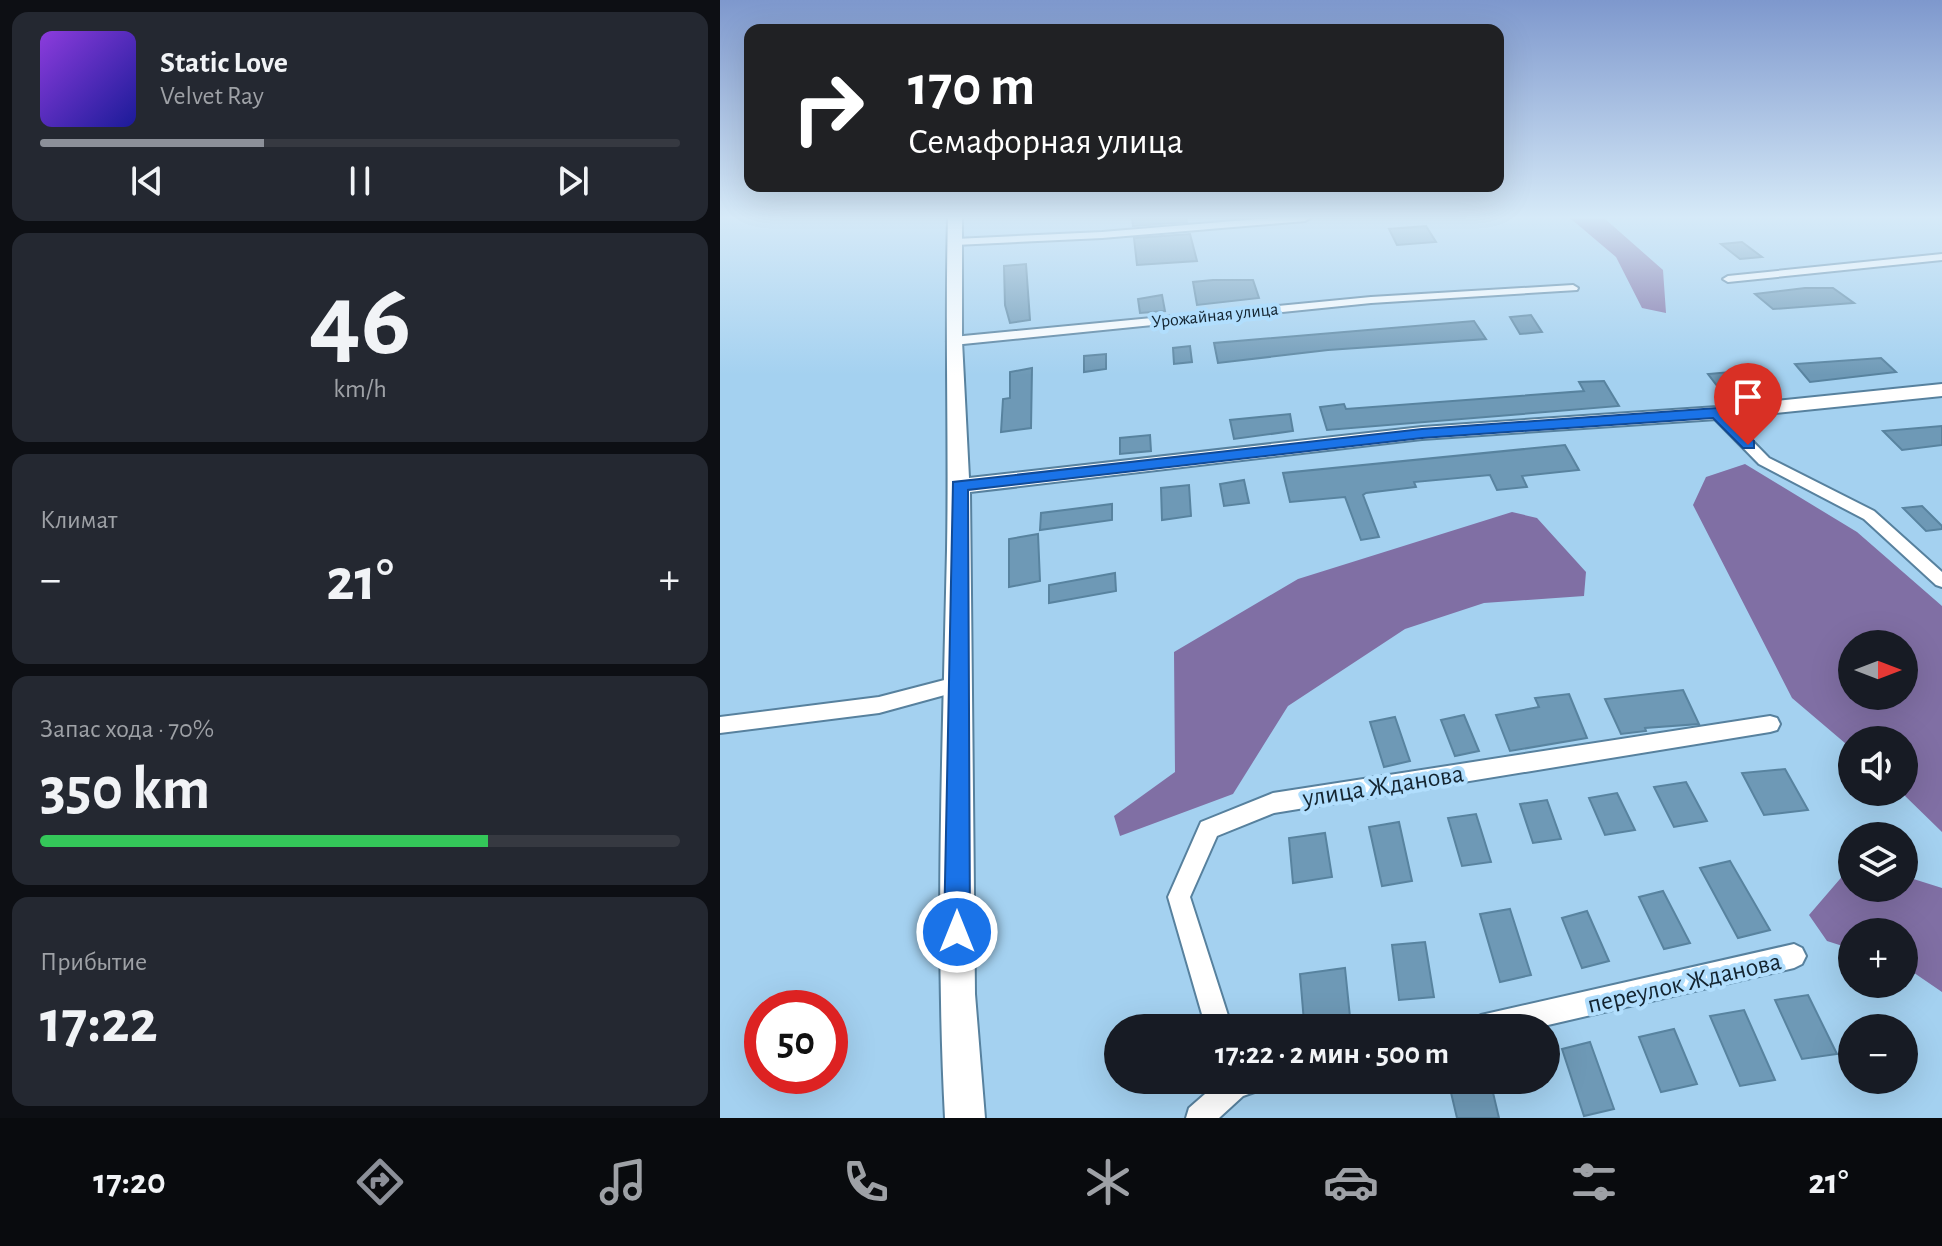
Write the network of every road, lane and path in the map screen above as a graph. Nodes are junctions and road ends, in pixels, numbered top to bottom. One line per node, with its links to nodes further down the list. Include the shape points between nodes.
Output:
1 (954, 270): 5 (main road)
2 (1814, 270): 3 (street)
3 (1728, 279)
4 (1573, 288): 5 (street, Урожайная улица, via 1371,300)
5 (953, 341): 8 (main road)
6 (1942, 390): 7 (main road)
7 (1717, 413): 8 (main road, via 1422,433); 9 (street, via 1764,461 1869,515)
8 (959, 486): 10 (main road)
9 (1941, 578)
10 (956, 685): 12 (street, via 879,705); 17 (main road, via 957,994)
11 (1770, 724): 14 (street, улица Жданова, via 1273,803 1209,829 1179,897)
12 (720, 725)
13 (1794, 956): 15 (street, переулок Жданова)
14 (1215, 1014)
15 (1542, 1014)
16 (1227, 1094): 18 (street)
17 (965, 1118)
18 (1199, 1118)

